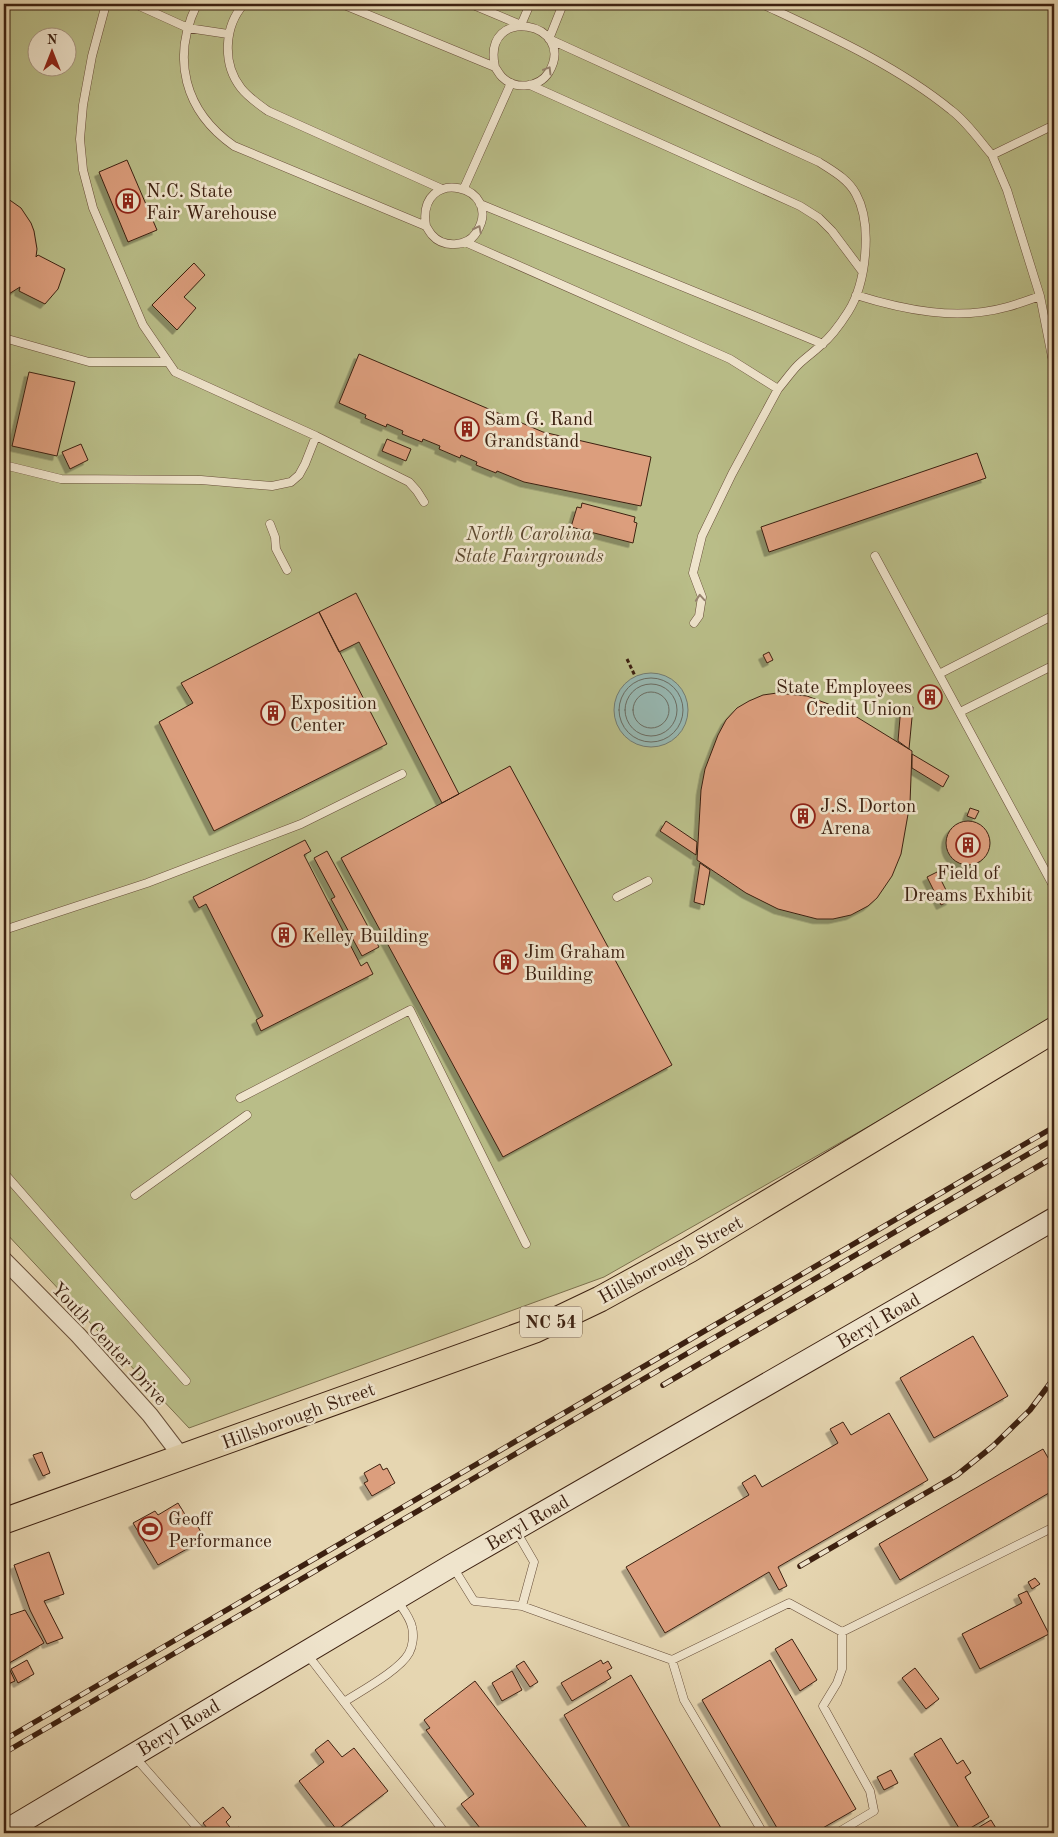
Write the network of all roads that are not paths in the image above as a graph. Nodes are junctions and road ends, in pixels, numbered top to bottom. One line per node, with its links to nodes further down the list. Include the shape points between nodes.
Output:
1 (106, 4): 29 (lane, via 82,106 82,170 93,208 143,325)
2 (134, 4): 11 (lane)
3 (197, 4): 11 (lane)
4 (244, 4): 12 (lane)
5 (342, 4): 14 (lane)
6 (470, 4): 10 (lane)
7 (530, 4): 10 (lane)
8 (563, 4): 13 (lane)
9 (762, 4): 18 (lane, via 896,72 952,110)
10 (520, 25): 13 (lane, via 531,26); 14 (lane, via 501,35 495,45)
11 (188, 28): 12 (lane); 22 (lane, via 183,49 185,76 195,104 219,136 234,146)
12 (228, 34): 20 (lane, via 231,68 240,87 253,101 268,111)
13 (549, 39): 16 (lane, one-way to 13, via 539,82 551,67 554,57); 24 (lane, via 819,162 842,176 856,193 864,214 866,244)
14 (495, 67): 15 (lane)
15 (511, 83): 16 (lane); 19 (lane)
16 (530, 85): 24 (lane, via 800,206 832,231)
17 (1054, 125): 18 (lane)
18 (992, 155): 26 (lane, via 1007,190)
19 (464, 188): 20 (lane); 21 (lane, via 474,194)
20 (442, 189): 22 (lane, via 427,204)
21 (480, 204): 23 (lane, one-way to 21, via 480,226); 28 (lane)
22 (426, 226): 23 (lane, via 432,236 442,242)
23 (465, 242): 31 (lane, via 730,359)
24 (862, 271): 25 (lane)
25 (856, 295): 26 (lane, via 892,306 940,314 986,312); 28 (lane, via 848,312)
26 (1040, 296): 30 (lane)
27 (4, 338): 29 (lane, via 89,362)
28 (823, 344): 31 (lane, via 798,365)
29 (168, 362): 32 (lane, via 175,372)
30 (1054, 367)
31 (778, 389): 39 (lane, one-way to 31, via 699,616 702,597 693,573 706,526)
32 (316, 436): 33 (lane, via 299,475 291,482 272,486 201,480 61,479); 34 (lane, via 409,482)
33 (4, 465)
34 (424, 502)
35 (270, 524): 37 (lane, via 276,549)
36 (874, 556): 41 (lane)
37 (287, 570)
38 (1054, 615): 41 (lane)
39 (694, 623)
40 (1054, 665): 42 (lane)
41 (939, 674): 42 (lane)
42 (960, 712): 45 (lane)
43 (402, 774): 47 (lane, via 301,824 147,883)
44 (648, 881): 46 (lane)
45 (1054, 887)
46 (617, 897)
47 (4, 930)
48 (1054, 1030): 57 (main road, Hillsborough Street / NC 54, via 706,1240 600,1299 518,1337)
49 (240, 1098): 54 (lane, via 410,1010)
50 (247, 1115): 52 (lane)
51 (4, 1173): 56 (lane)
52 (135, 1195)
53 (1054, 1218): 60 (street, Beryl Road)
54 (526, 1244)
55 (4, 1260): 57 (street, Youth Center Drive, via 78,1335 150,1415)
56 (186, 1381)
57 (182, 1457): 58 (main road, Hillsborough Street / NC 54)
58 (4, 1521)
59 (1054, 1527): 64 (lane)
60 (515, 1529): 61 (street, Beryl Road); 63 (lane, via 534,1562)
61 (452, 1566): 62 (street, Beryl Road); 63 (lane, via 474,1601)
62 (396, 1599): 65 (street, Beryl Road); 67 (lane, via 412,1626 411,1651 399,1665)
63 (522, 1606): 66 (lane)
64 (842, 1632): 66 (lane, via 789,1603); 73 (lane, via 842,1669 823,1706 870,1791 874,1811)
65 (306, 1652): 67 (lane); 68 (street, Beryl Road)
66 (672, 1660): 72 (lane, via 684,1700)
67 (344, 1702): 71 (lane)
68 (133, 1754): 69 (street, Beryl Road); 70 (lane)
69 (4, 1832)
70 (202, 1833)
71 (445, 1833)
72 (763, 1833)
73 (838, 1833)

